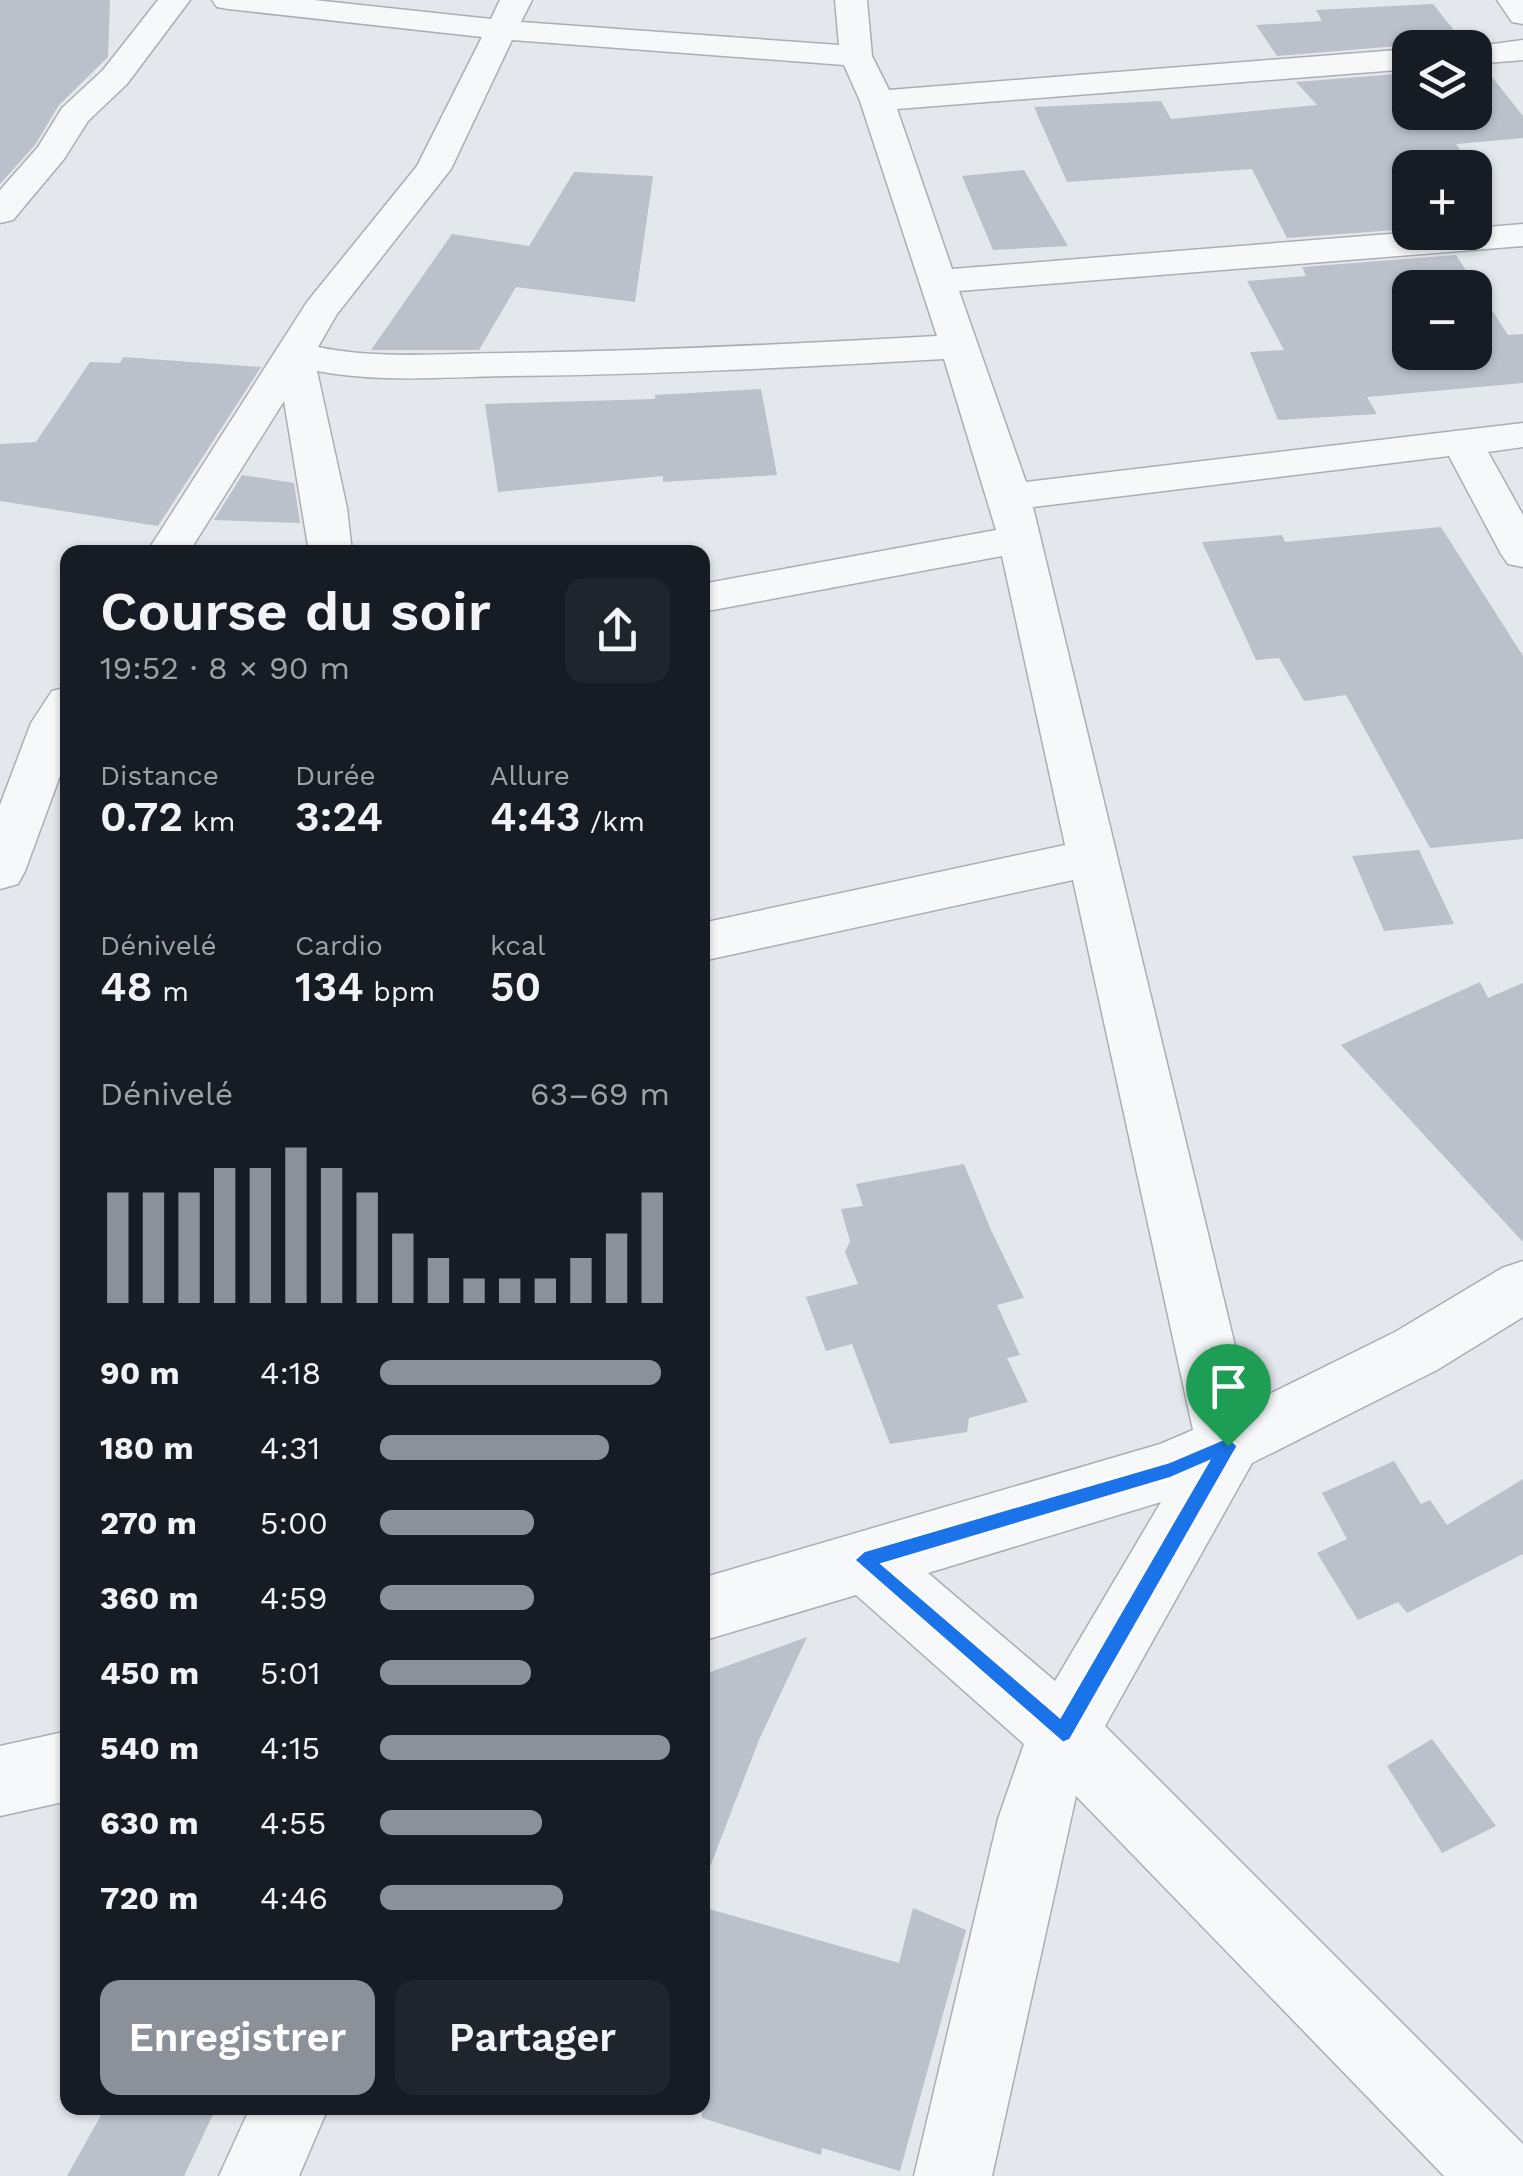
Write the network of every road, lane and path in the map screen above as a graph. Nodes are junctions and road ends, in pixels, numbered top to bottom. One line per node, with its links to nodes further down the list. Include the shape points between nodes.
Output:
1 (174, 0): 12 (street)
2 (228, 0): 6 (street)
3 (851, 0): 9 (street)
4 (1513, 0): 5 (street)
5 (1523, 14)
6 (508, 15): 9 (street); 16 (street, via 433,169 320,310)
7 (1523, 50): 8 (street)
8 (1492, 53)
9 (856, 56): 11 (street)
10 (1392, 60): 11 (street)
11 (877, 100): 14 (street)
12 (0, 212)
13 (1523, 234): 14 (street)
14 (938, 281): 15 (street)
15 (960, 346): 16 (street, via 540,364 352,366); 19 (street)
16 (294, 354): 20 (street); 21 (street)
17 (1523, 435): 18 (street)
18 (1462, 442): 19 (street); 22 (street)
19 (1015, 518): 23 (street); 25 (street)
20 (172, 545)
21 (330, 545)
22 (1523, 554)
23 (710, 596)
24 (60, 715): 26 (street)
25 (1094, 857): 27 (street); 29 (street)
26 (0, 871)
27 (710, 940)
28 (1523, 1286): 29 (street, via 1416,1350)
29 (1228, 1446): 30 (street, via 1171,1470); 32 (street)
30 (864, 1560): 31 (street); 32 (street)
31 (710, 1608)
32 (1063, 1732): 37 (street, via 1033,1819); 38 (street)
33 (60, 1768): 34 (street)
34 (0, 1781)
35 (287, 2115): 36 (street)
36 (258, 2176)
37 (953, 2176)
38 (1500, 2176)

